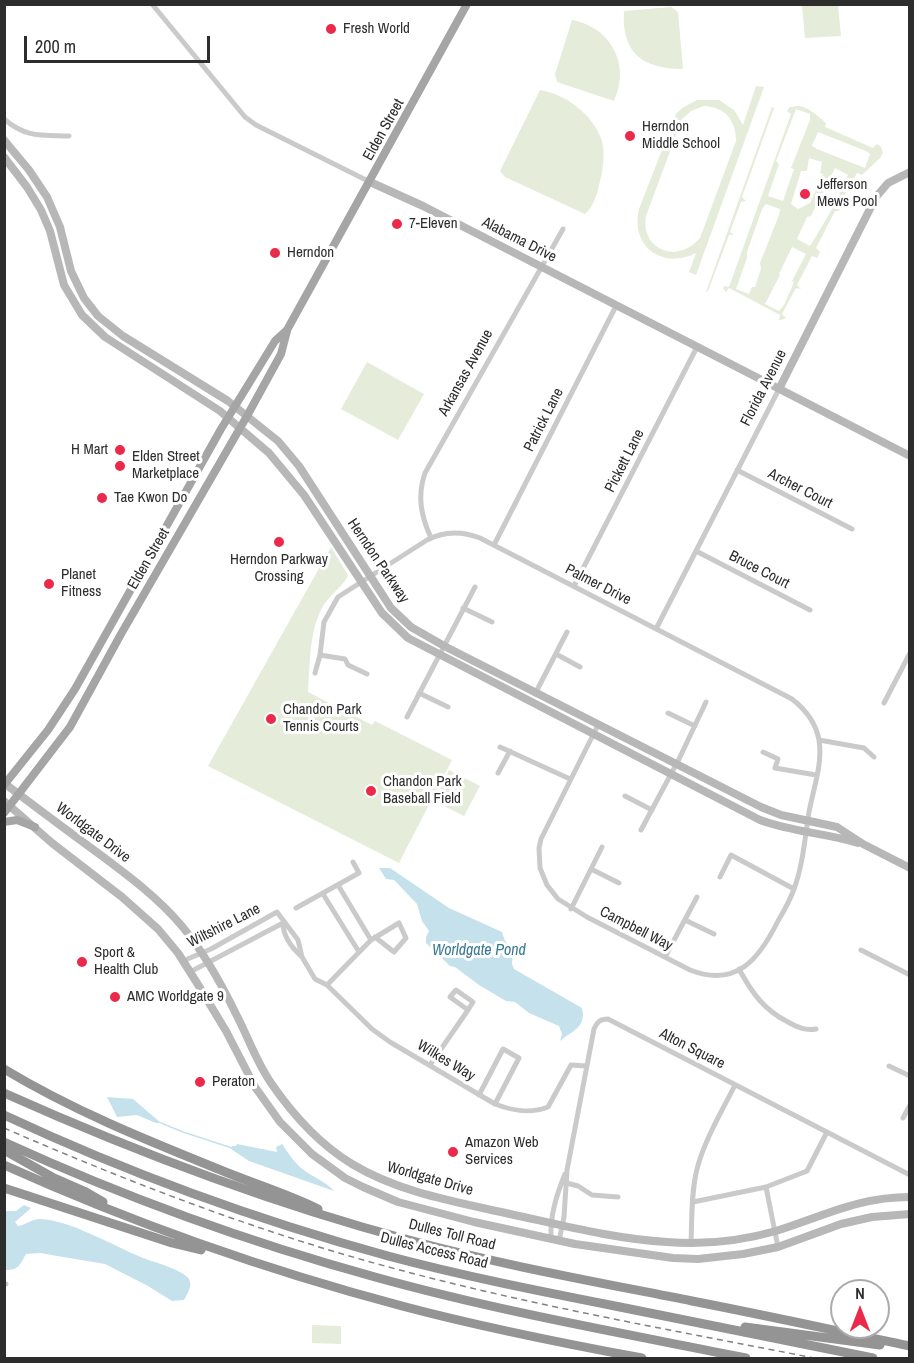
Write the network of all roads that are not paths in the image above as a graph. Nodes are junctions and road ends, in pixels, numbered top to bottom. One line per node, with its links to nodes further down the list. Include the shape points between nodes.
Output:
1 (152, 4): 8 (street, Alabama Drive, via 245,117)
2 (468, 4): 8 (main road, Elden Street)
3 (4, 119): 4 (street, via 17,130 32,134)
4 (69, 136)
5 (4, 140): 15 (street, Herndon Parkway, via 47,197 60,227 71,271 94,311 118,333)
6 (4, 157): 17 (street, Herndon Parkway, via 41,210 64,285 82,315 105,337)
7 (909, 172): 14 (street, Florida Avenue, via 888,183 876,197)
8 (370, 182): 10 (street, Alabama Drive); 12 (main road, Elden Street)
9 (563, 229): 10 (street, Arkansas Avenue)
10 (540, 266): 11 (street, Alabama Drive); 22 (street, Arkansas Avenue, via 425,472 420,502)
11 (616, 306): 13 (street, Alabama Drive); 23 (street, Patrick Lane)
12 (287, 330): 15 (main road, Elden Street, via 275,341); 16 (main road, Elden Street, via 281,354)
13 (697, 347): 14 (street, Alabama Drive); 27 (street, Pickett Lane)
14 (779, 389): 19 (street, Alabama Drive); 20 (street, Florida Avenue)
15 (236, 407): 16 (street, Herndon Parkway); 17 (main road, Elden Street)
16 (247, 416): 18 (main road, Elden Street); 25 (street, Herndon Parkway, via 296,461)
17 (229, 418): 18 (street, Herndon Parkway); 63 (main road, Elden Street, via 74,690)
18 (241, 427): 26 (street, Herndon Parkway, via 297,484); 64 (main road, Elden Street, via 57,746)
19 (909, 456)
20 (737, 471): 21 (street, Archer Court); 24 (street, Florida Avenue)
21 (852, 529)
22 (431, 538): 23 (street, Palmer Drive, via 463,533); 25 (street, Palmer Drive)
23 (494, 545): 27 (street, Palmer Drive)
24 (696, 551): 30 (street, Bruce Court); 32 (street, Florida Avenue)
25 (370, 576): 26 (street, Palmer Drive); 34 (street, Herndon Parkway, via 403,621)
26 (361, 582): 37 (street, Palmer Drive, via 338,597 328,613); 38 (street, Herndon Parkway, via 394,626)
27 (574, 586): 32 (street, Palmer Drive)
28 (475, 587): 29 (street)
29 (463, 608): 31 (street); 34 (street)
30 (810, 610)
31 (492, 622)
32 (656, 628): 53 (street, Palmer Drive, via 792,699 812,721)
33 (567, 632): 36 (street)
34 (443, 645): 38 (street); 43 (street, Herndon Parkway)
35 (909, 652): 46 (street)
36 (556, 654): 39 (street); 43 (street)
37 (320, 655): 40 (street, Palmer Drive); 41 (street, via 345,659 348,665)
38 (438, 655): 42 (street); 45 (street, Herndon Parkway)
39 (580, 667)
40 (315, 672)
41 (367, 674)
42 (419, 693): 47 (street); 49 (street)
43 (536, 693): 45 (street); 50 (street, Herndon Parkway)
44 (706, 702): 51 (street)
45 (531, 703): 52 (street, Herndon Parkway)
46 (884, 703)
47 (448, 707)
48 (668, 713): 51 (street)
49 (407, 717)
50 (598, 724): 52 (street, Campbell Way); 58 (street, Herndon Parkway)
51 (695, 726): 58 (street)
52 (593, 735): 60 (street, Herndon Parkway); 62 (street, Campbell Way)
53 (819, 740): 57 (street, via 864,748); 61 (street)
54 (500, 747): 55 (street)
55 (510, 751): 59 (street); 62 (street)
56 (763, 752): 61 (street, via 778,759 776,768)
57 (874, 757)
58 (676, 764): 60 (street); 68 (street, Herndon Parkway, via 768,810)
59 (498, 773)
60 (671, 774): 67 (street); 72 (street, Herndon Parkway, via 760,820)
61 (816, 775): 68 (street)
62 (570, 779): 85 (street, Campbell Way, via 544,830 539,858 547,885)
63 (5, 784): 64 (street, Worldgate Drive)
64 (19, 794): 66 (main road, Elden Street); 93 (street, Worldgate Drive, via 159,902)
65 (626, 796): 67 (street)
66 (6, 807): 70 (street, Worldgate Drive)
67 (652, 810): 71 (street)
68 (808, 820): 72 (street); 73 (street, Herndon Parkway, via 837,827)
69 (4, 822): 70 (main road, via 17,820)
70 (35, 827): 95 (street, Worldgate Drive, via 158,929)
71 (641, 830)
72 (806, 831): 73 (street, Herndon Parkway); 81 (street)
73 (863, 844): 76 (street, Herndon Parkway)
74 (602, 847): 77 (street)
75 (353, 862): 80 (street, via 358,873)
76 (909, 868)
77 (591, 869): 79 (street); 85 (street)
78 (720, 877): 81 (street, via 731,855)
79 (619, 883)
80 (338, 885): 82 (street); 90 (street)
81 (794, 889): 97 (street, via 765,946)
82 (323, 894): 84 (street); 92 (street)
83 (697, 897): 87 (street)
84 (296, 908)
85 (571, 909): 94 (street, Campbell Way)
86 (277, 912): 88 (street, Wilkes Way); 93 (street, Wiltshire Lane)
87 (685, 920): 89 (street); 94 (street)
88 (284, 923): 96 (street, Wiltshire Lane); 100 (street, Wilkes Way, via 298,940 302,957 315,979)
89 (714, 934)
90 (373, 938): 90 (street, via 399,922 406,938 394,952); 92 (street)
91 (861, 950): 99 (street)
92 (359, 952): 100 (street)
93 (201, 953): 95 (street, Wiltshire Lane); 96 (street, Worldgate Drive)
94 (665, 957): 97 (street, Campbell Way, via 701,974 717,975)
95 (183, 961): 98 (street, Worldgate Drive)
96 (207, 964): 98 (street, Wiltshire Lane); 129 (street, Worldgate Drive, via 268,1079 326,1146 360,1169 394,1184)
97 (740, 969): 102 (street, via 754,996 769,1011 798,1028)
98 (190, 972): 132 (street, Worldgate Drive, via 265,1104 296,1140 329,1168 398,1202)
99 (909, 975)
100 (327, 985): 103 (street, Wilkes Way, via 372,1029)
101 (468, 1010): 103 (street)
102 (816, 1029)
103 (430, 1065): 110 (street, Wilkes Way)
104 (586, 1066): 108 (street, Alton Square, via 596,1023 608,1019); 111 (street, Wilkes Way, via 571,1065 548,1107 523,1112); 120 (street, Alton Square)
105 (889, 1066): 107 (street)
106 (4, 1069): 128 (highway, via 103,1122 296,1198)
107 (909, 1076)
108 (735, 1085): 115 (street, Alton Square); 125 (street, via 697,1169)
109 (4, 1093): 128 (highway, Dulles Toll Road, via 172,1164)
110 (478, 1095): 111 (street, Wilkes Way); 111 (street, via 502,1049 519,1058)
111 (495, 1104)
112 (909, 1105): 114 (street)
113 (4, 1116): 136 (highway, Dulles Access Road, via 167,1184 337,1241 478,1278)
114 (903, 1118)
115 (827, 1132): 119 (street, Alton Square); 121 (street, via 807,1171)
116 (4, 1142): 139 (highway, via 158,1206 329,1264 495,1307)
117 (4, 1150): 127 (highway)
118 (4, 1165): 127 (highway)
119 (909, 1175)
120 (564, 1182): 123 (street, via 591,1195); 129 (street, Alton Square); 130 (street, Alton Square)
121 (766, 1186): 125 (street); 131 (street)
122 (4, 1188): 135 (highway, via 172,1243)
123 (618, 1197)
124 (909, 1197): 131 (street, Worldgate Drive, via 853,1204)
125 (693, 1202): 133 (street)
126 (909, 1214): 134 (street, Worldgate Drive, via 841,1224)
127 (132, 1219): 135 (highway)
128 (344, 1222): 137 (highway, Dulles Toll Road, via 497,1262)
129 (550, 1223): 130 (street, Worldgate Drive); 132 (street, Alton Square)
130 (562, 1225): 132 (street, Alton Square); 133 (street, Worldgate Drive, via 642,1240)
131 (774, 1231): 133 (street, Worldgate Drive, via 733,1240); 134 (street)
132 (555, 1240): 134 (street, Worldgate Drive, via 673,1258 722,1257)
133 (691, 1243)
134 (778, 1247)
135 (250, 1261): 138 (highway, via 414,1309)
136 (677, 1319): 137 (highway); 140 (highway, Dulles Access Road)
137 (909, 1347)
138 (642, 1359)
139 (746, 1359)
140 (873, 1359)

